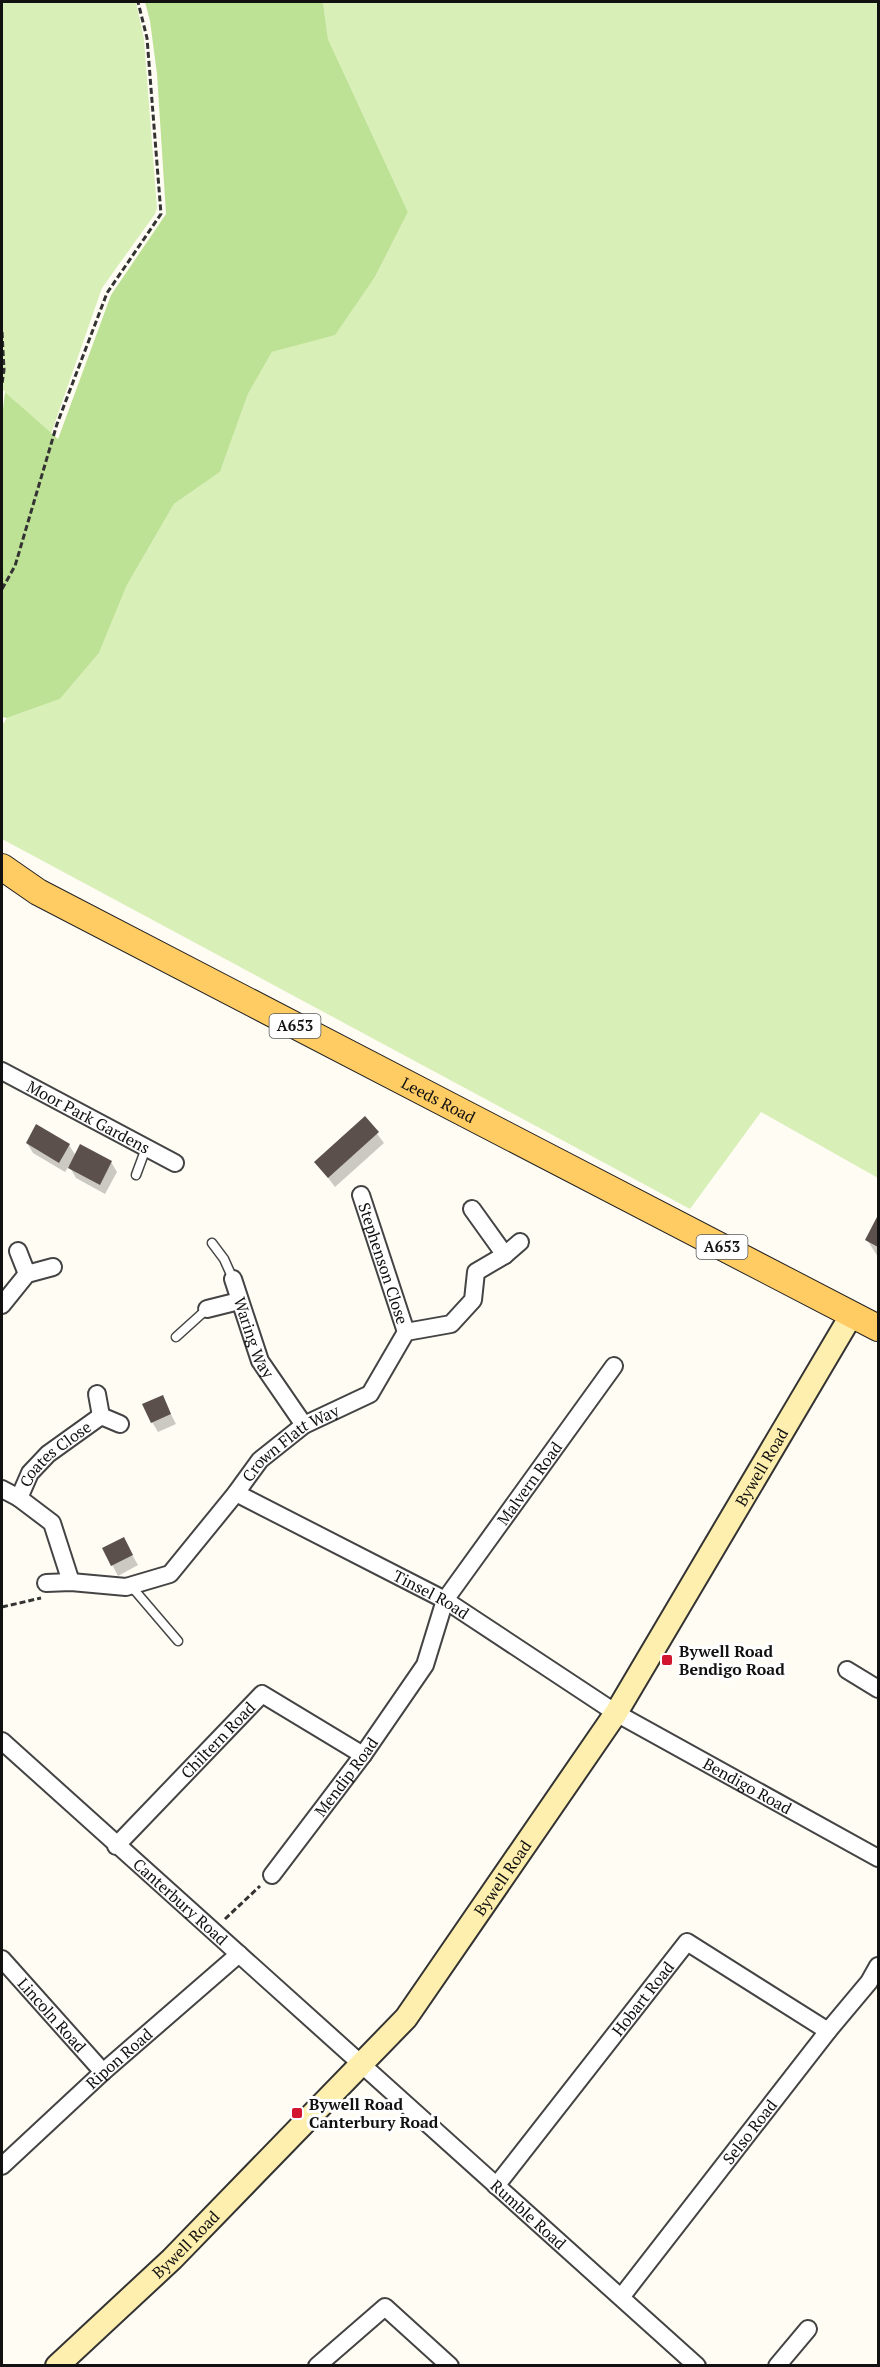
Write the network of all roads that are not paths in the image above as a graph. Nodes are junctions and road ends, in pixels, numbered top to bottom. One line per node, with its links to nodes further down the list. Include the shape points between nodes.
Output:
1 (2, 867): 18 (main road, Leeds Road / A653, via 48,898)
2 (2, 1071): 3 (street, Moor Park Gardens)
3 (146, 1148): 4 (street, Moor Park Gardens); 5 (lane)
4 (175, 1163)
5 (136, 1175)
6 (361, 1195): 20 (street, Stephenson Close)
7 (472, 1209): 11 (street)
8 (520, 1242): 11 (street)
9 (212, 1243): 14 (lane, Waring Way)
10 (18, 1251): 13 (street)
11 (505, 1255): 20 (street, via 476,1272 473,1300 451,1324)
12 (53, 1267): 13 (street)
13 (27, 1274): 16 (street)
14 (233, 1279): 15 (street, Waring Way)
15 (239, 1301): 17 (street); 26 (street, Waring Way, via 260,1361)
16 (2, 1305)
17 (207, 1309): 21 (lane)
18 (852, 1314): 19 (main road, Leeds Road / A653); 37 (street, Bywell Road)
19 (879, 1328)
20 (406, 1332): 26 (street, Crown Flatt Way, via 370,1394)
21 (176, 1337)
22 (614, 1366): 33 (street, Malvern Road)
23 (97, 1394): 24 (street, Coates Close)
24 (101, 1416): 25 (street, Coates Close); 29 (street, Coates Close, via 48,1454 30,1473)
25 (120, 1424)
26 (304, 1425): 28 (street, Crown Flatt Way, via 260,1460)
27 (2, 1489): 29 (street, Coates Close)
28 (236, 1493): 32 (street, Crown Flatt Way, via 170,1574); 33 (street, Tinsel Road)
29 (19, 1498): 30 (street, Coates Close, via 52,1523)
30 (71, 1582): 31 (street, Crown Flatt Way); 32 (street, Crown Flatt Way)
31 (46, 1583)
32 (130, 1586): 34 (lane)
33 (445, 1600): 37 (street, Tinsel Road); 39 (street, Mendip Road, via 425,1665)
34 (178, 1641)
35 (847, 1670): 36 (street)
36 (879, 1689)
37 (616, 1713): 41 (street, Bendigo Road); 47 (street, Bywell Road, via 406,2018)
38 (2, 1741): 40 (street, Canterbury Road)
39 (363, 1755): 40 (street, Chiltern Road, via 262,1694); 42 (street, Mendip Road)
40 (116, 1846): 43 (street, Canterbury Road)
41 (879, 1858)
42 (272, 1875)
43 (239, 1954): 47 (street, Canterbury Road); 48 (street, Ripon Road)
44 (2, 1959): 48 (street, Lincoln Road)
45 (879, 1966): 46 (street, Selso Road)
46 (828, 2031): 50 (street, Hobart Road, via 687,1942); 51 (street, Selso Road)
47 (360, 2063): 50 (street, Rumble Road); 53 (street, Bywell Road, via 172,2259)
48 (103, 2072): 49 (street, Ripon Road)
49 (2, 2166)
50 (496, 2186): 51 (street, Rumble Road)
51 (622, 2296): 56 (street, Rumble Road)
52 (808, 2329): 57 (street)
53 (57, 2366)
54 (317, 2366): 55 (street, via 385,2307)
55 (450, 2366)
56 (697, 2366)
57 (777, 2366)

